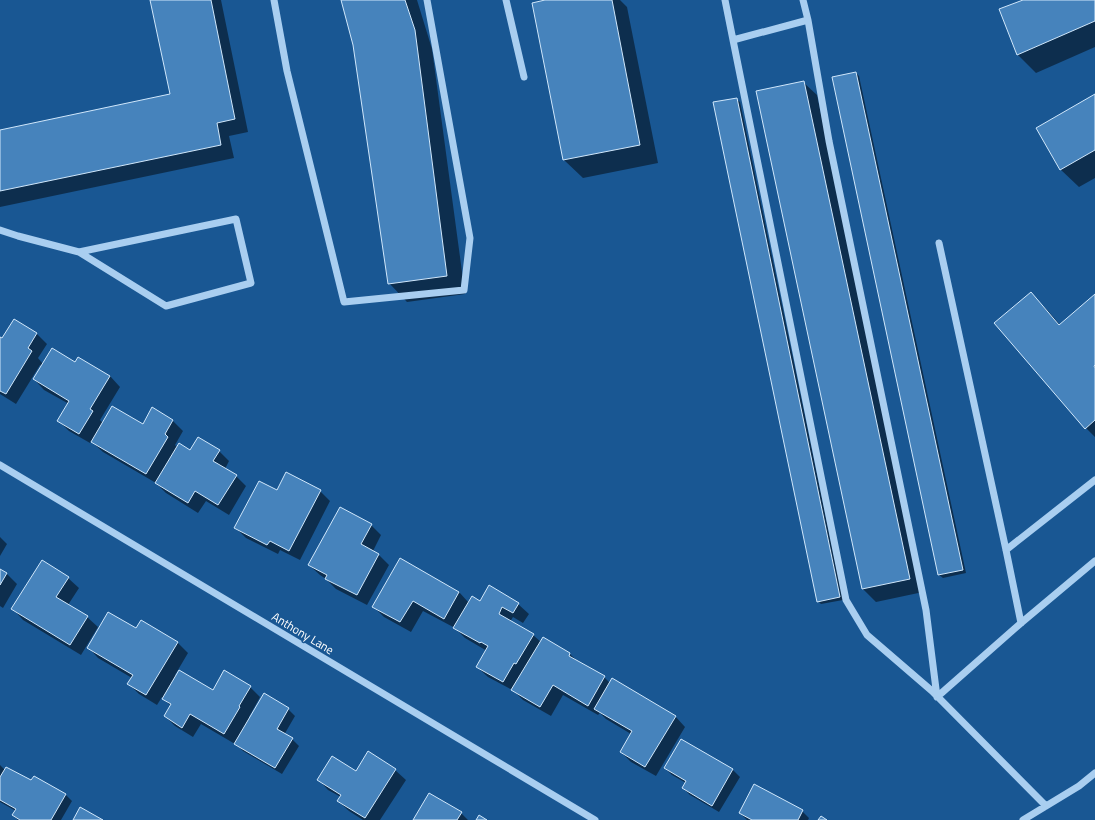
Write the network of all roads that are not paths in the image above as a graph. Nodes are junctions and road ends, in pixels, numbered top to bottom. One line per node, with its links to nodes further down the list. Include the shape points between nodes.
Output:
1 (274, 0): 2 (street, via 287,71 344,302 464,290 470,238)
2 (427, 0)
3 (506, 0): 8 (street)
4 (724, 0): 7 (street)
5 (803, 0): 6 (street)
6 (808, 20): 7 (street); 17 (street, via 829,141 926,610)
7 (734, 40): 17 (street, via 846,600 867,635)
8 (524, 78)
9 (0, 230): 11 (street)
10 (939, 243): 14 (street)
11 (79, 252): 11 (street, via 236,219 250,283 166,306)
12 (0, 465): 20 (street, Anthony Lane)
13 (1095, 480): 14 (street)
14 (1006, 550): 16 (street)
15 (1095, 561): 16 (street)
16 (1021, 624): 17 (street)
17 (938, 697): 19 (street)
18 (1095, 772): 19 (street, via 1079,786)
19 (1046, 806): 21 (street)
20 (595, 820)
21 (1023, 820)

